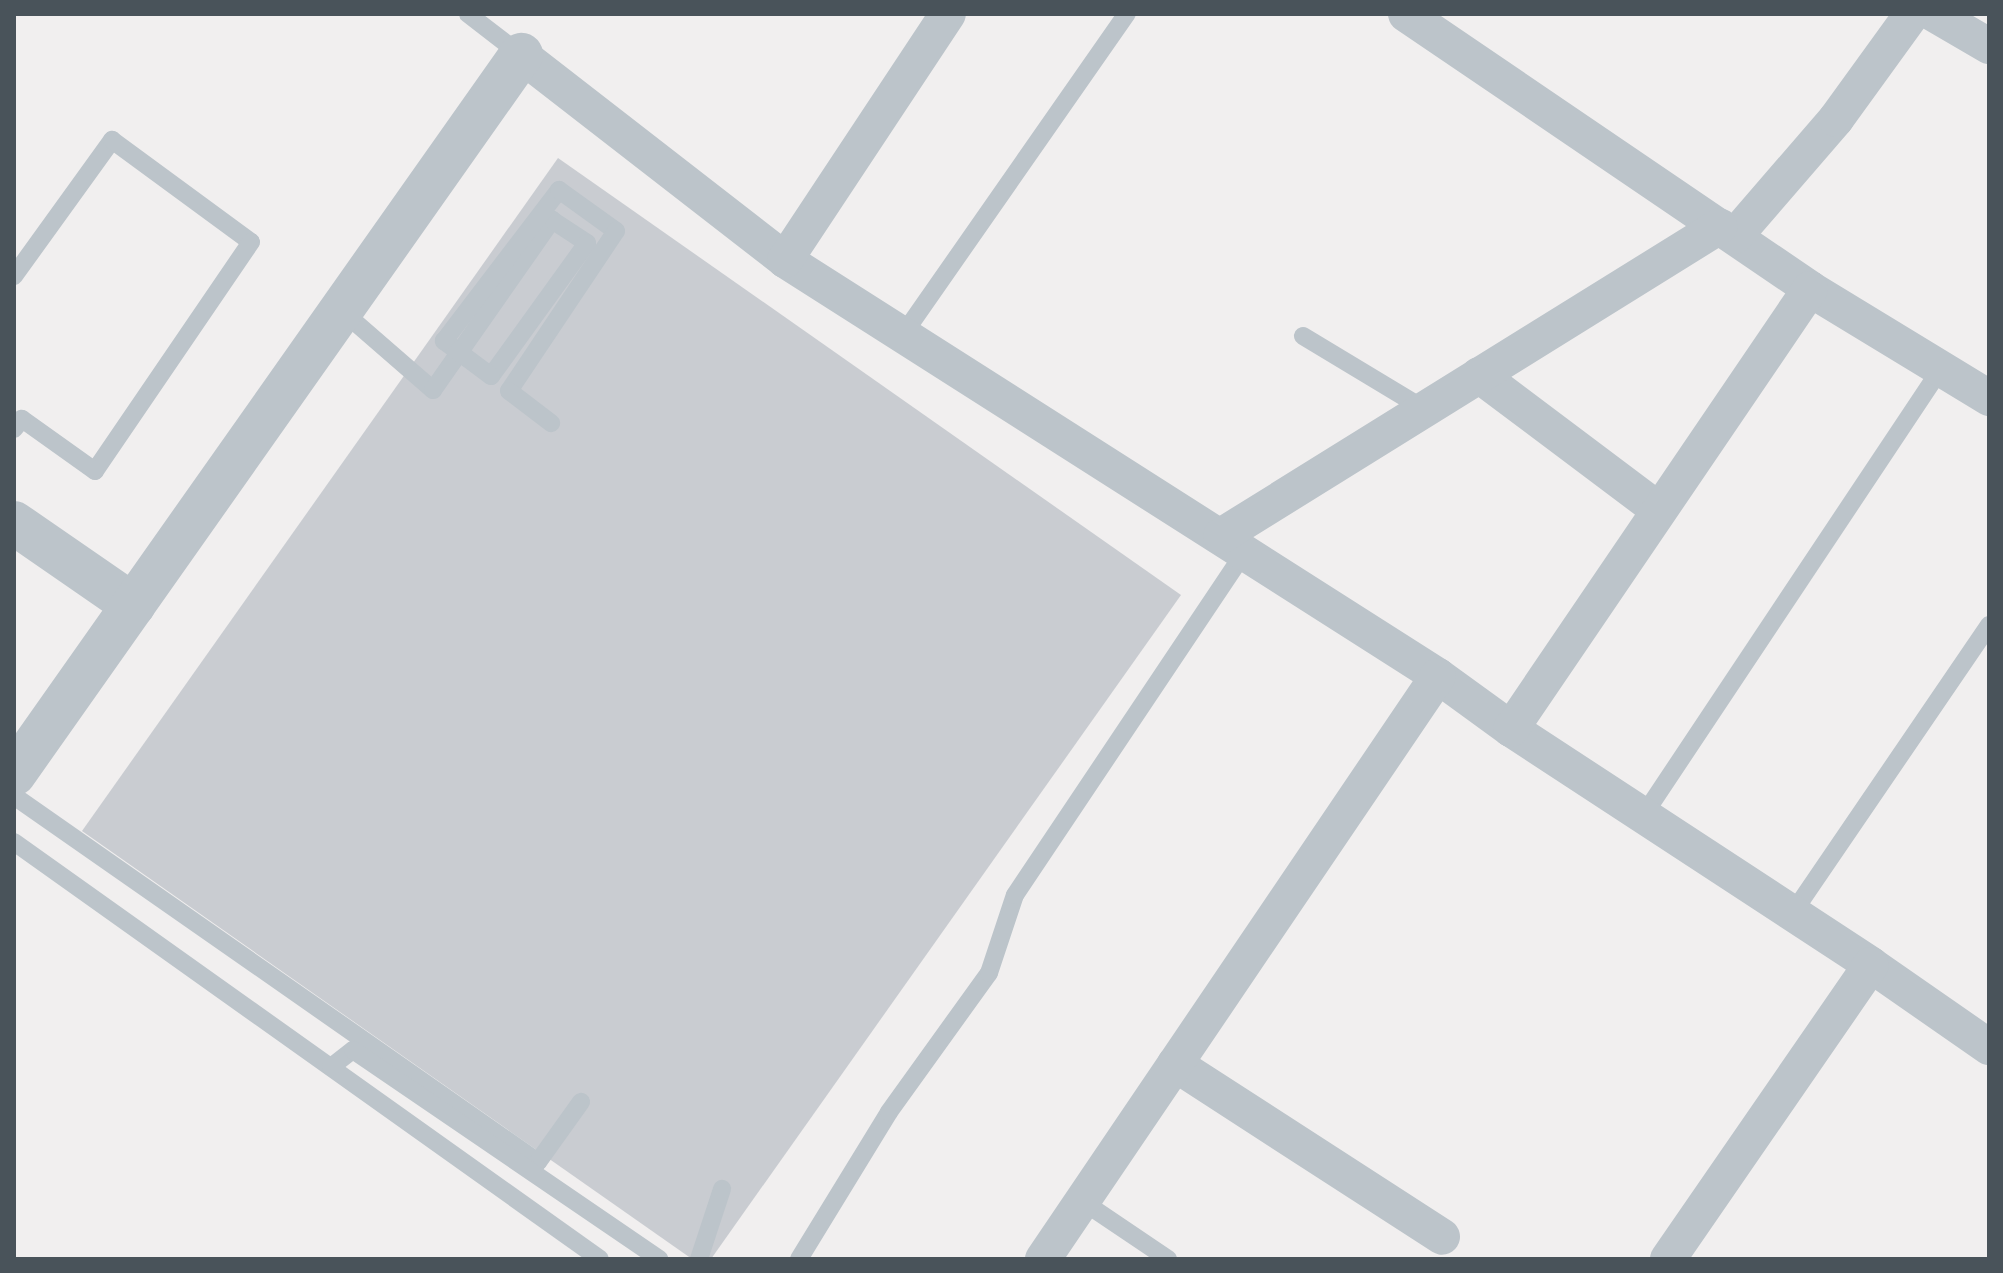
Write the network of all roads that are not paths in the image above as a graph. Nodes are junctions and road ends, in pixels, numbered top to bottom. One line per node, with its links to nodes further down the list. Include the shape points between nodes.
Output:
1 (468, 14): 8 (lane)
2 (948, 14): 10 (street)
3 (1127, 14): 14 (lane)
4 (1406, 14): 9 (street)
5 (1912, 14): 9 (street, via 1836,119)
6 (1934, 14): 7 (street)
7 (1989, 46)
8 (521, 55): 10 (street); 13 (street)
9 (1727, 231): 12 (street); 17 (street)
10 (785, 260): 14 (street)
11 (14, 276): 21 (lane, via 112,140 251,242 95,471 22,419)
12 (1810, 289): 16 (street); 22 (street)
13 (341, 310): 20 (lane, bridge, via 433,390 552,220 587,243 491,376 444,341 559,190 616,231 509,391); 25 (street)
14 (902, 336): 24 (street)
15 (1303, 336): 19 (lane)
16 (1942, 367): 18 (street); 31 (lane)
17 (1479, 375): 19 (street); 22 (street)
18 (1989, 398)
19 (1424, 409): 24 (street)
20 (551, 423)
21 (14, 429)
22 (1659, 510): 28 (street)
23 (14, 523): 25 (street)
24 (1233, 544): 27 (street); 45 (lane, via 1015,895 989,973 889,1112)
25 (133, 605): 29 (street)
26 (1989, 625): 33 (lane)
27 (1438, 676): 28 (street); 36 (street)
28 (1511, 729): 31 (street)
29 (14, 774)
30 (14, 796): 38 (lane, via 538,1162)
31 (1643, 816): 33 (street)
32 (14, 842): 37 (lane)
33 (1792, 914): 34 (street)
34 (1871, 965): 35 (street); 48 (street)
35 (1989, 1047)
36 (1175, 1064): 40 (street); 41 (street)
37 (331, 1067): 42 (lane); 43 (lane, via 353,1050)
38 (581, 1102)
39 (722, 1189): 44 (lane)
40 (1082, 1201): 46 (street); 47 (lane)
41 (1442, 1237)
42 (600, 1259)
43 (659, 1259)
44 (699, 1259)
45 (799, 1259)
46 (1043, 1259)
47 (1168, 1259)
48 (1668, 1259)

